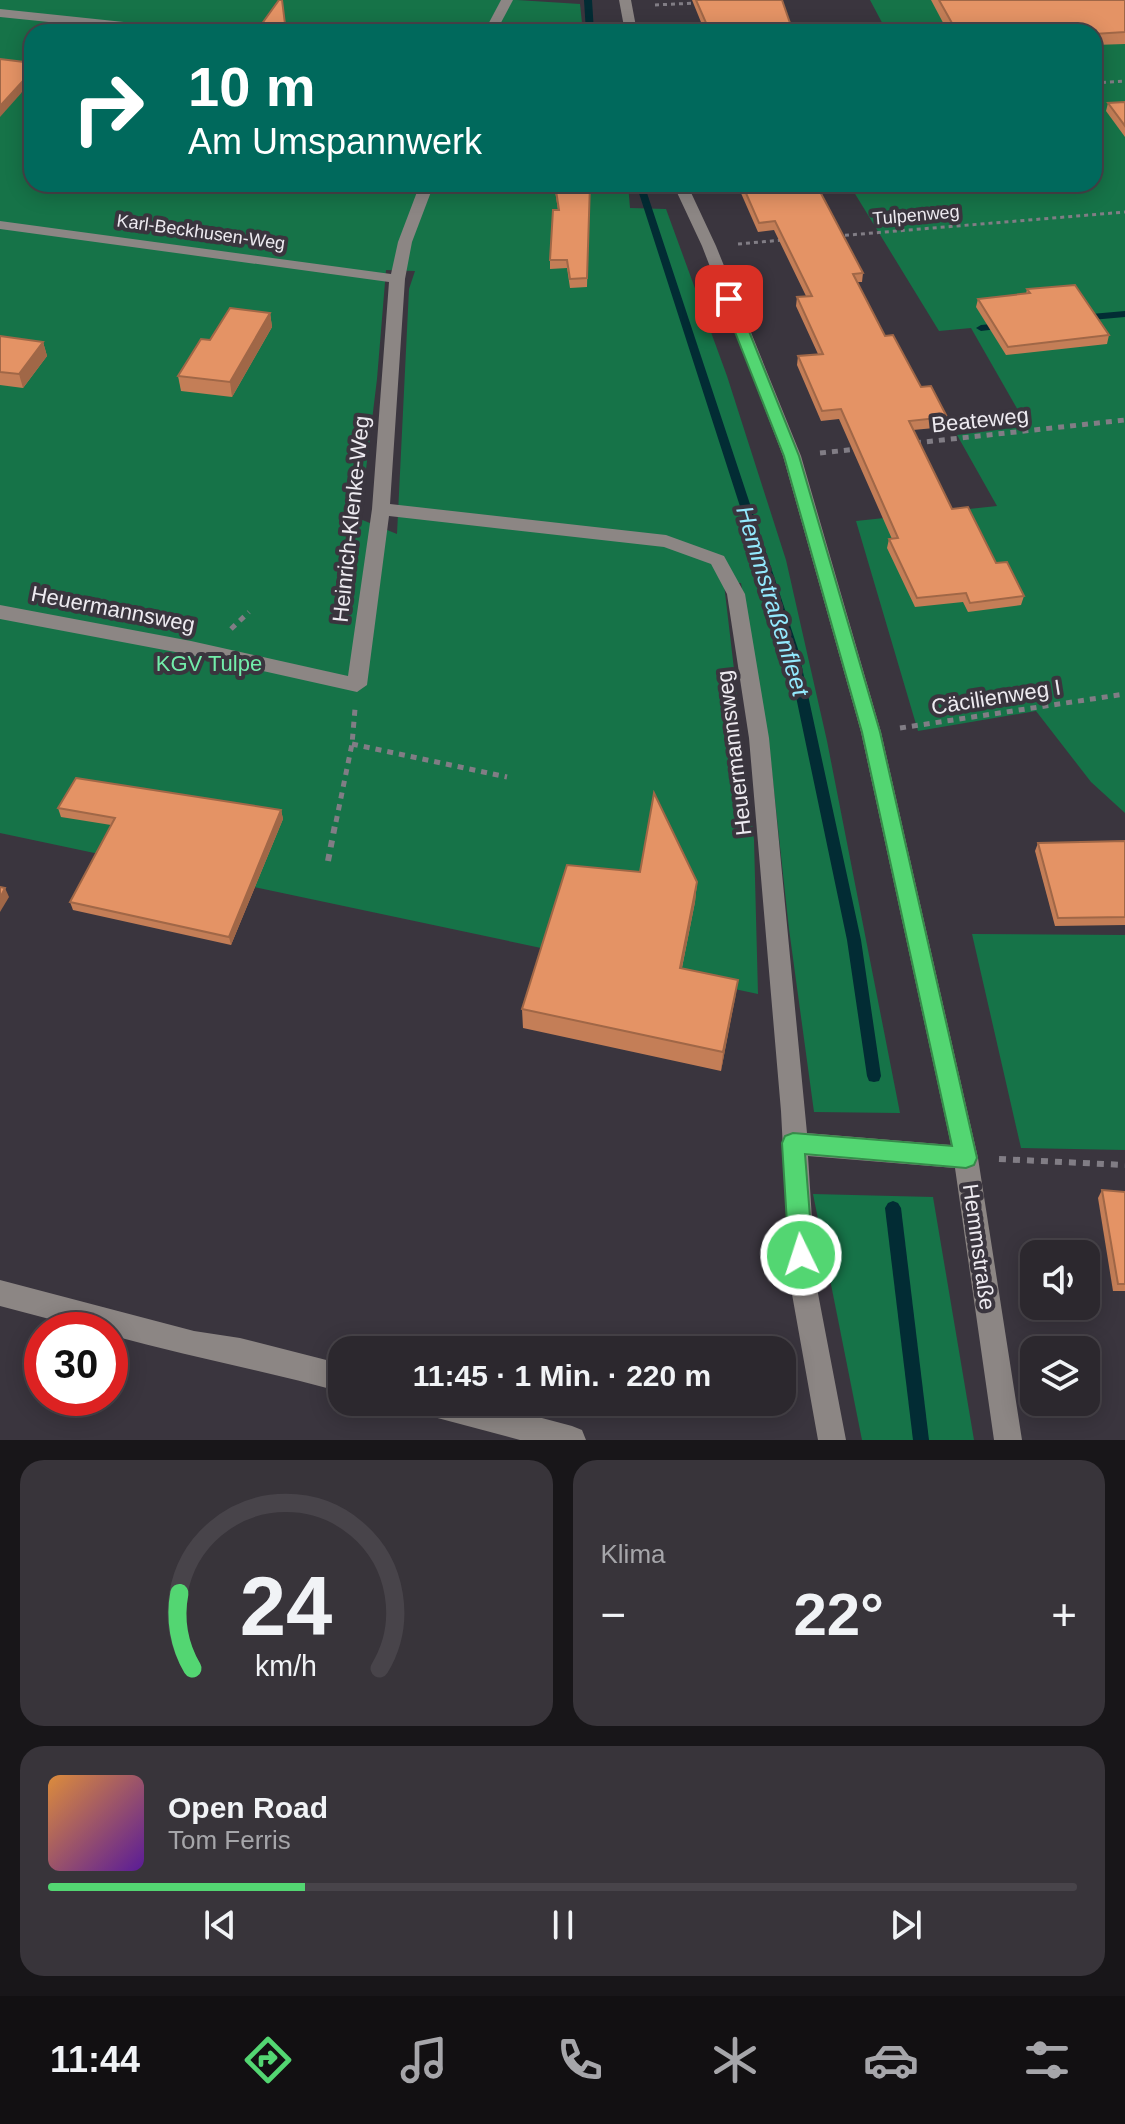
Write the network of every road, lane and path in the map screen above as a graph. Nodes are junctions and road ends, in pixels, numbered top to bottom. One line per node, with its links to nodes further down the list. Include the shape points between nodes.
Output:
1 (507, 0): 6 (street)
2 (625, 3): 3 (path); 7 (street)
3 (702, 3)
4 (0, 13): 5 (street)
5 (105, 24)
6 (494, 24)
7 (629, 24)
8 (1125, 81): 9 (path)
9 (1102, 82)
10 (424, 192): 17 (street, Heinrich-Klenke-Weg)
11 (684, 192): 16 (street, Hemmstraße)
12 (1125, 212): 14 (path, Tulpenweg)
13 (0, 225): 17 (street, Karl-Beckhusen-Weg)
14 (832, 236)
15 (786, 240): 16 (path)
16 (709, 246): 21 (street, Hemmstraße)
17 (397, 279): 22 (street, Heinrich-Klenke-Weg)
18 (1125, 420): 19 (path, Beateweg)
19 (903, 444)
20 (871, 448): 21 (path)
21 (792, 456): 26 (street, Hemmstraße)
22 (381, 509): 24 (street, Heinrich-Klenke-Weg); 30 (street, Heuermannsweg, via 666,541 718,560 736,594 759,738)
23 (0, 612): 24 (street, Heuermannsweg)
24 (357, 685): 27 (path)
25 (1125, 694): 26 (path, Cäcilienweg I)
26 (871, 732): 31 (street, Hemmstraße)
27 (352, 744): 28 (path); 29 (path)
28 (507, 777)
29 (328, 861)
30 (793, 1143): 31 (street); 37 (street, Heuermannsweg, via 803,1283)
31 (966, 1158): 32 (path); 38 (street, Hemmstraße)
32 (1125, 1165)
33 (0, 1293): 34 (street)
34 (328, 1374)
35 (482, 1416): 36 (street)
36 (572, 1440)
37 (832, 1440)
38 (1008, 1440)

